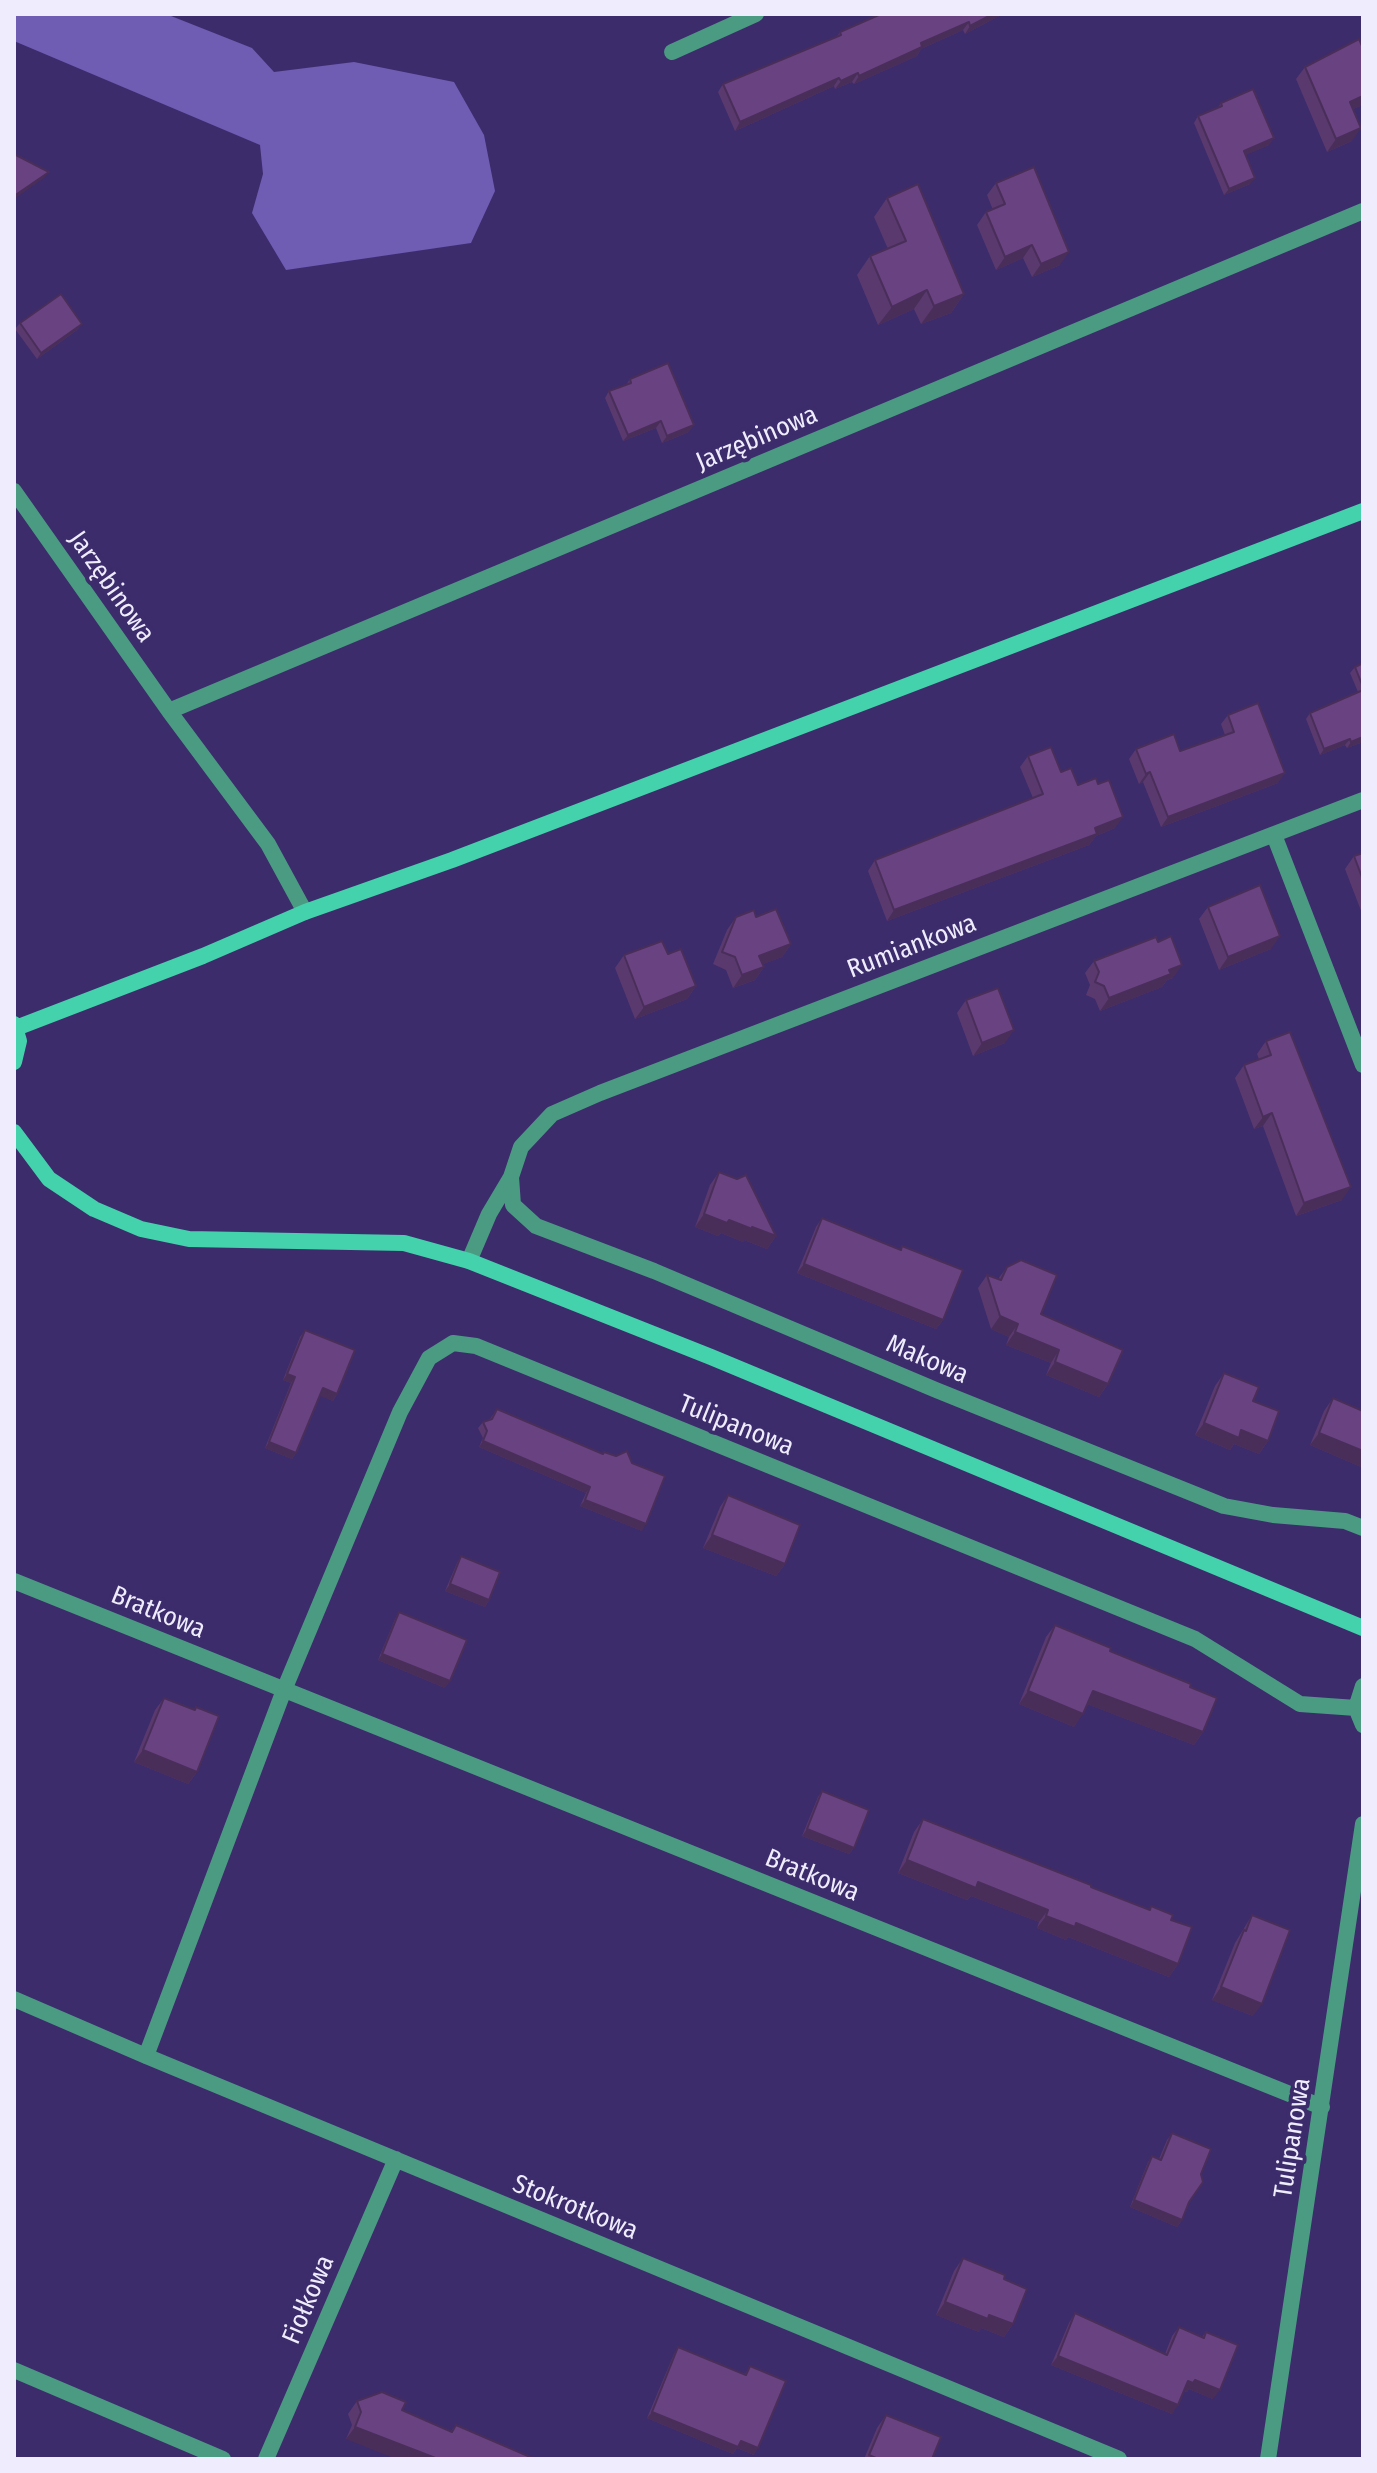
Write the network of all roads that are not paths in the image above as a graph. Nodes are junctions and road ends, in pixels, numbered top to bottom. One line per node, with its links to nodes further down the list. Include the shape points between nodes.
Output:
1 (756, 14): 2 (street)
2 (672, 52)
3 (1363, 211): 6 (street, Jarzębinowa)
4 (14, 491): 6 (street, Jarzębinowa)
5 (1363, 511): 9 (main road)
6 (169, 711): 9 (street, Jarzębinowa, via 268,844)
7 (1363, 800): 8 (street, Rumiankowa)
8 (1274, 835): 12 (street); 14 (street, Rumiankowa, via 552,1114 521,1147)
9 (305, 912): 10 (main road)
10 (15, 1026): 11 (main road, via 19,1041)
11 (14, 1062)
12 (1363, 1065)
13 (14, 1132): 15 (main road, via 49,1179 94,1209 141,1229 189,1239 404,1243)
14 (511, 1177): 15 (street, Rumiankowa); 16 (street, Makowa, via 513,1205 536,1226 1224,1506 1345,1521)
15 (469, 1261): 18 (main road)
16 (1363, 1528)
17 (14, 1581): 20 (street, Bratkowa)
18 (1363, 1628)
19 (1363, 1686): 21 (street)
20 (284, 1690): 21 (street, Tulipanowa, via 400,1412 429,1358 453,1343 476,1346 1195,1639 1300,1704); 25 (street); 26 (street, Bratkowa)
21 (1356, 1708): 22 (street)
22 (1363, 1725)
23 (1363, 1824): 26 (street, Tulipanowa)
24 (14, 1999): 25 (street, Stokrotkowa)
25 (146, 2056): 27 (street, Stokrotkowa)
26 (1322, 2107): 32 (street, Tulipanowa)
27 (396, 2159): 30 (street, Fiołkowa); 31 (street, Stokrotkowa)
28 (14, 2370): 29 (street)
29 (223, 2459)
30 (266, 2459)
31 (1119, 2459)
32 (1268, 2459)

